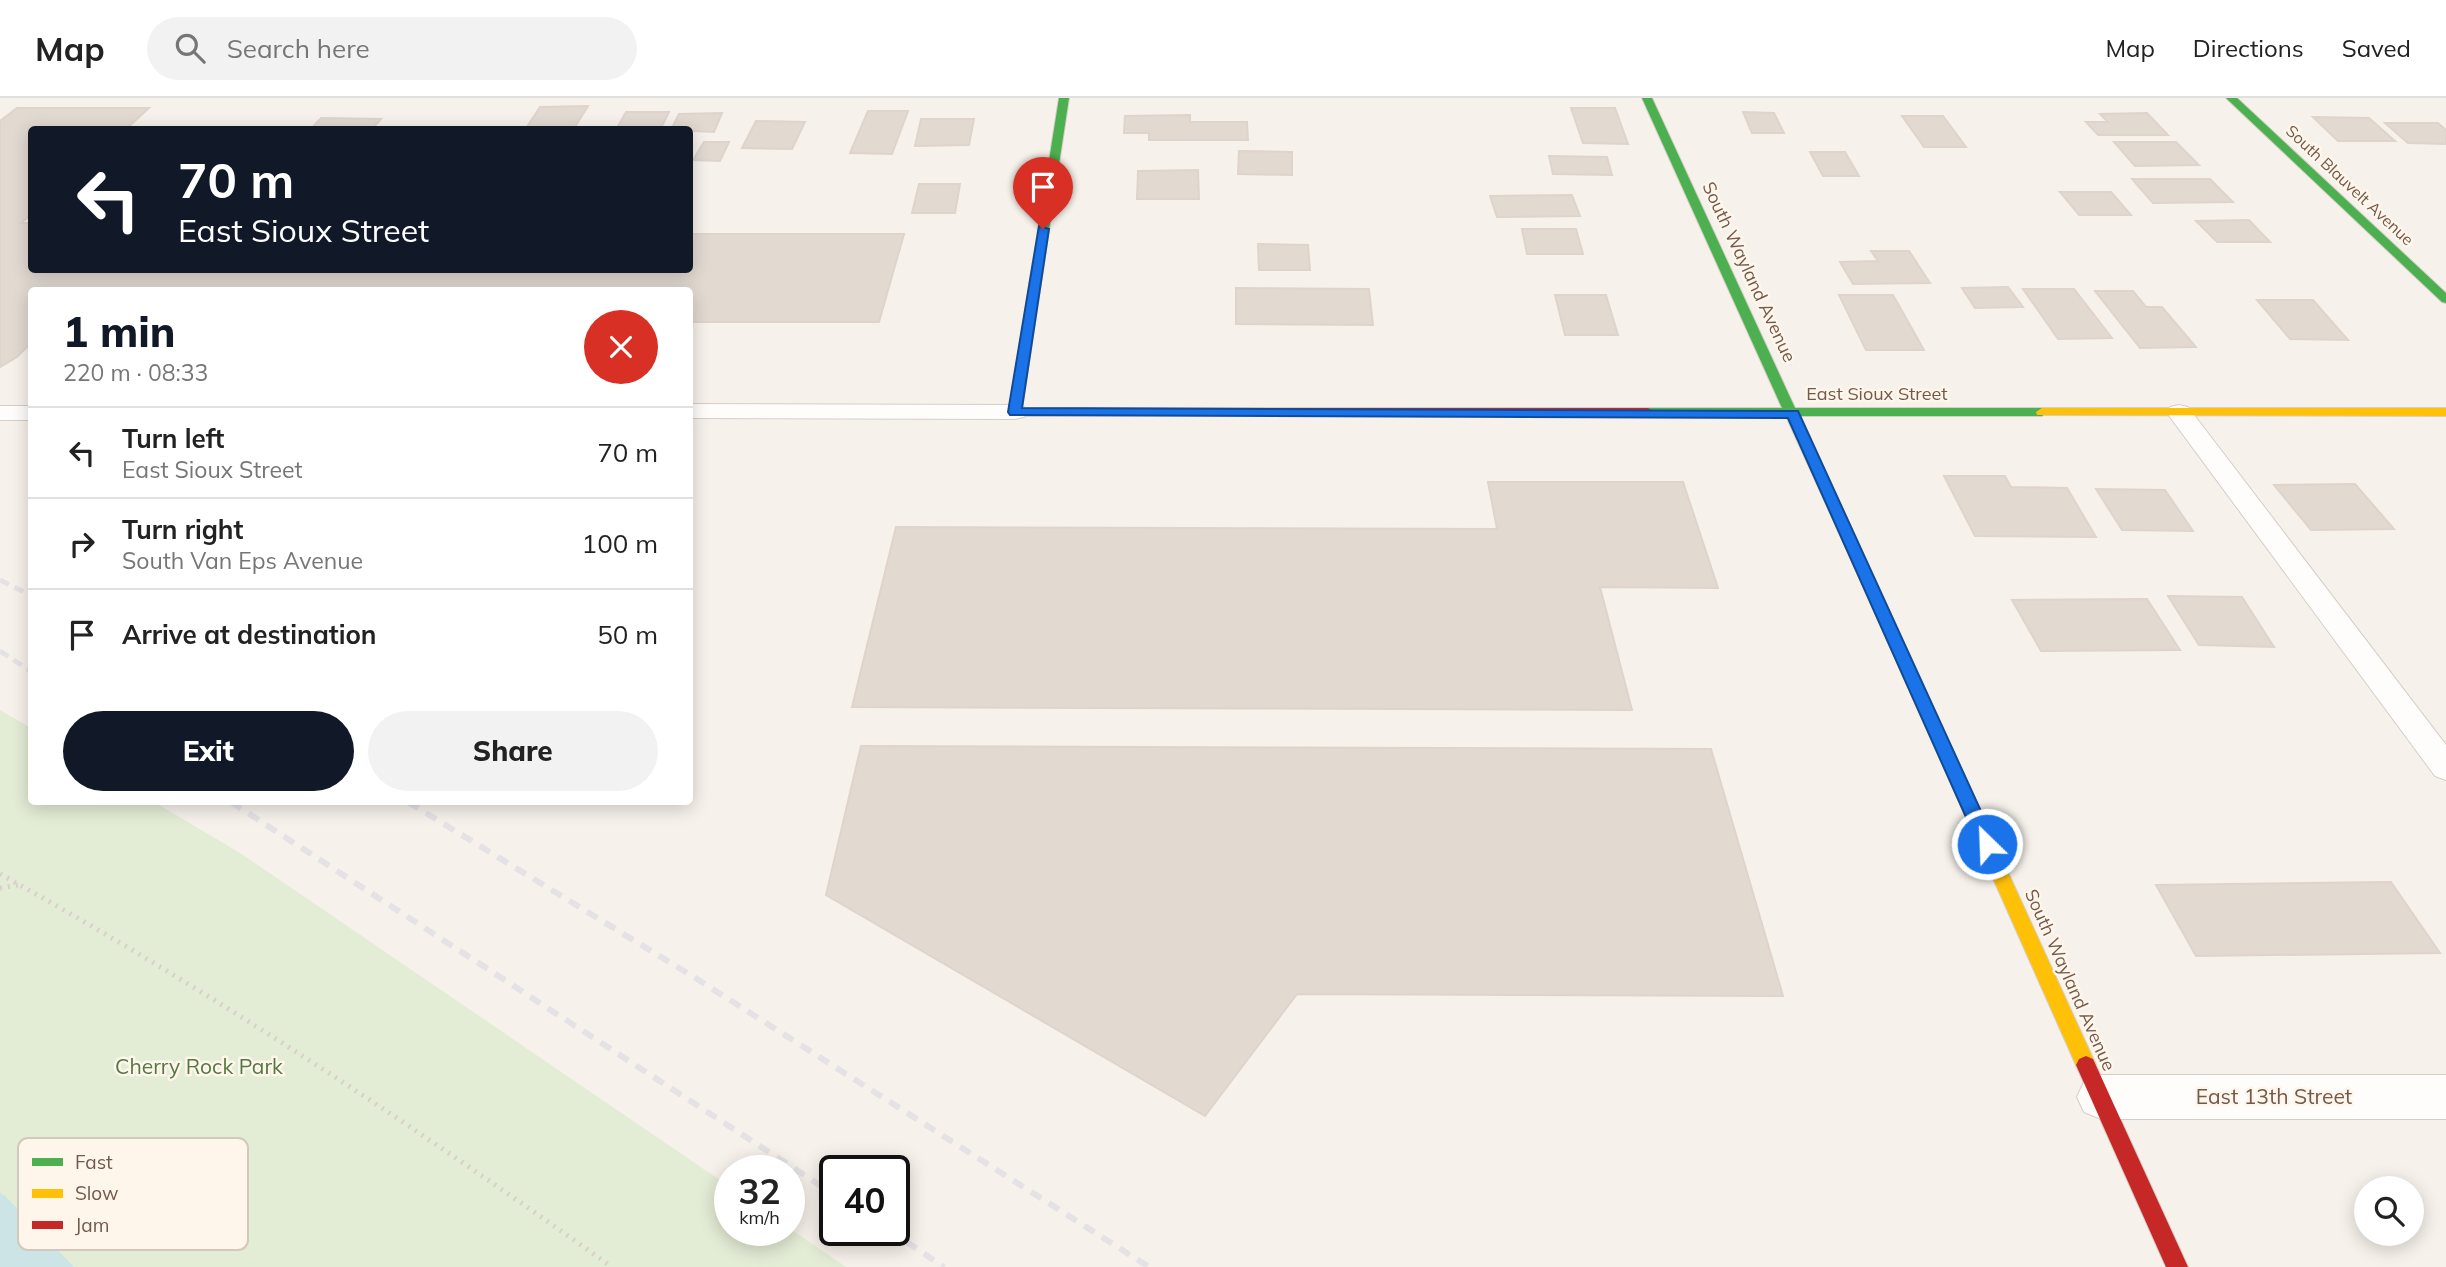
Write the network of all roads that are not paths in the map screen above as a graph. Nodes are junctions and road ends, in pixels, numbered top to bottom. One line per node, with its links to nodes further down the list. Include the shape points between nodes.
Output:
1 (1064, 98): 6 (street)
2 (1647, 98): 11 (street, South Wayland Avenue)
3 (2231, 98): 4 (street, South Blauvelt Avenue)
4 (2446, 299)
5 (693, 411): 6 (lane)
6 (1014, 412): 11 (street, East Sioux Street)
7 (2179, 412): 8 (street, East Sioux Street); 11 (street, East Sioux Street); 12 (lane)
8 (2446, 412)
9 (0, 413): 10 (lane)
10 (28, 413)
11 (1793, 414): 13 (street, South Wayland Avenue)
12 (2446, 768)
13 (2101, 1097): 14 (street, East 13th Street); 15 (street, South Wayland Avenue)
14 (2446, 1097)
15 (2177, 1267)

